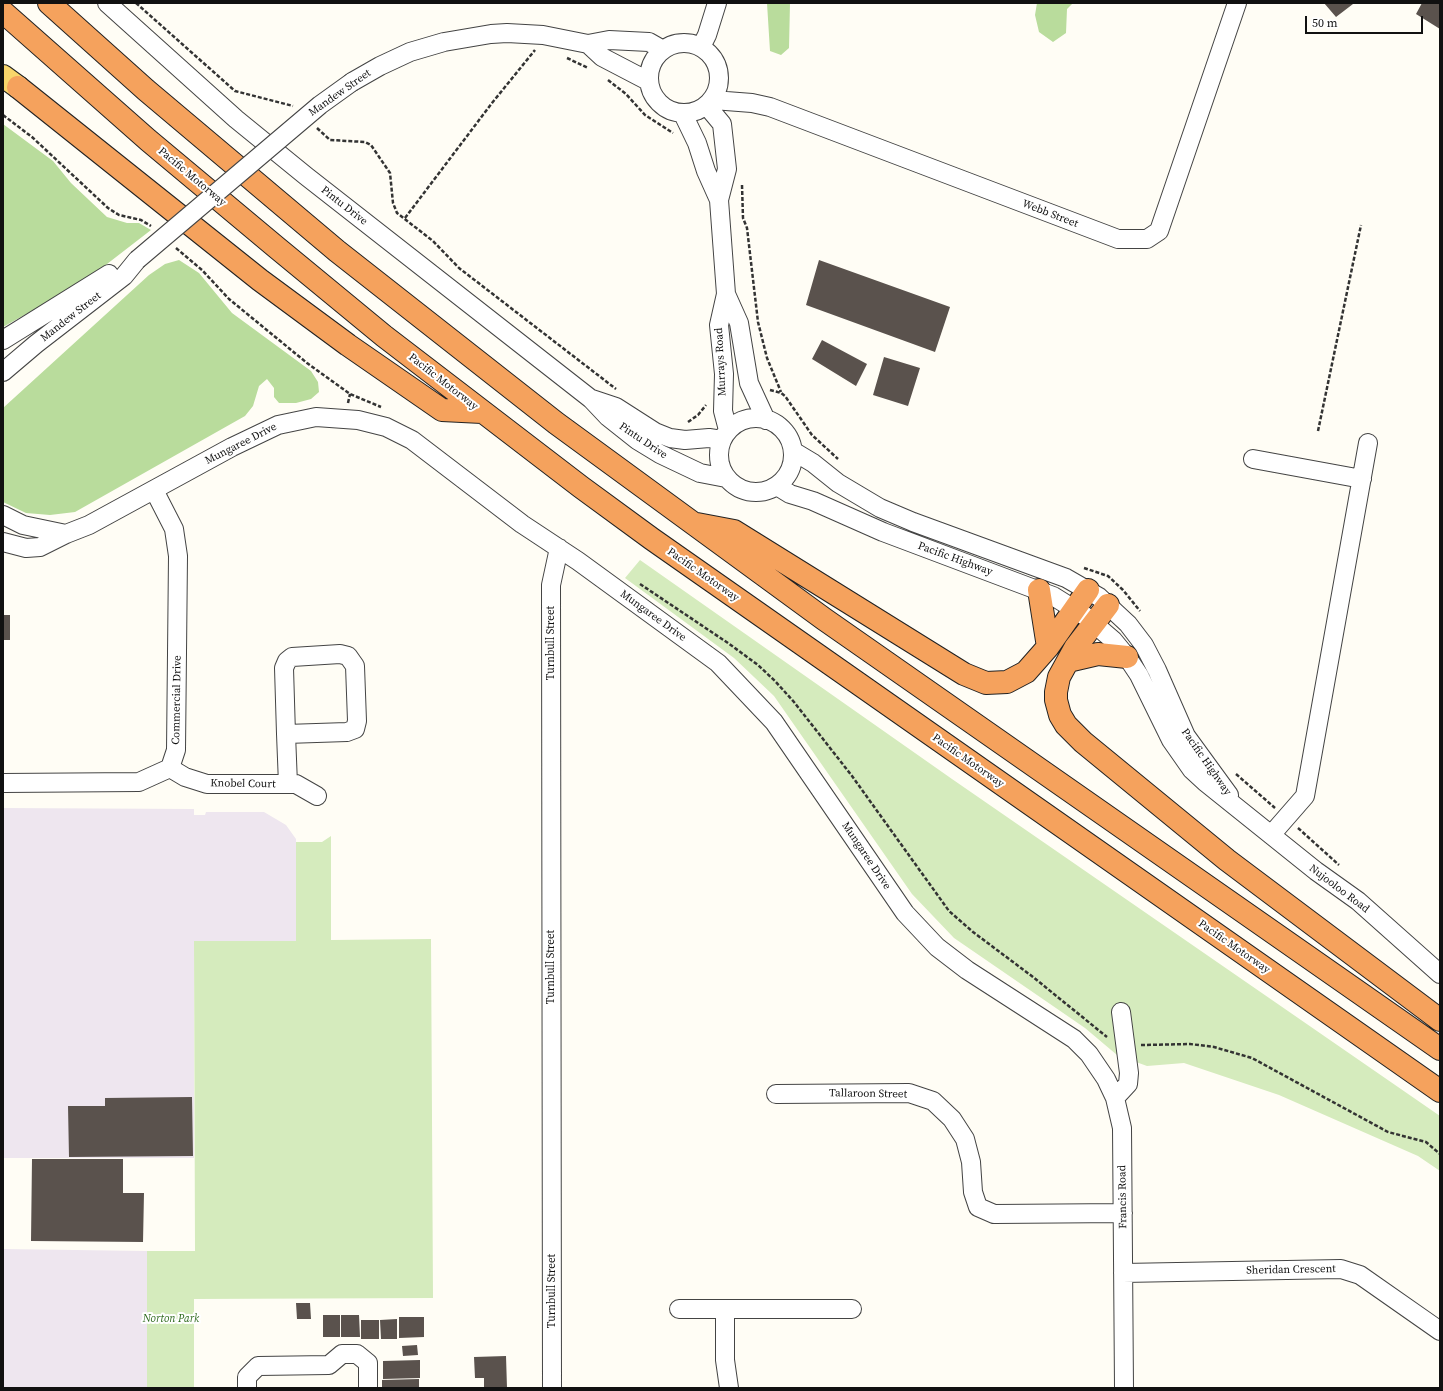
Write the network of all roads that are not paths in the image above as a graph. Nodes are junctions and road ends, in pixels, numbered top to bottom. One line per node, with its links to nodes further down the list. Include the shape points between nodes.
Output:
1 (49, 3): 30 (highway, via 146,90 337,251 556,423)
2 (107, 3): 18 (street, Pintu Drive, via 248,128)
3 (717, 3): 7 (street)
4 (1237, 3): 11 (street, Webb Street, via 1159,231 1146,239 1118,239 770,108 752,103)
5 (3, 12): 19 (highway, Pacific Motorway, via 148,140 276,248)
6 (588, 44): 8 (street, Mandew Street, via 609,40 649,42); 9 (street, via 602,57); 14 (street, Mandew Street, bridge, via 524,33 491,34 460,38 410,52 380,66 320,105)
7 (701, 47): 8 (street, via 682,43); 11 (street, via 711,54 720,77 718,89)
8 (663, 50): 9 (street, via 652,64)
9 (648, 81): 12 (street, via 656,100 673,112)
10 (8, 83): 19 (highway, via 260,280 354,349 442,410)
11 (710, 102): 12 (street, via 700,110); 13 (street, Murrays Road, via 722,124 725,144 727,168)
12 (683, 114): 13 (street, Murrays Road)
13 (719, 200): 15 (street, Murrays Road)
14 (137, 260): 16 (street, Mandew Street, via 116,269); 17 (street, Mandew Street, via 124,276)
15 (726, 294): 20 (street, Murrays Road, via 739,323 749,383); 21 (street, Murrays Road, via 719,325 724,374)
16 (3, 340)
17 (3, 372)
18 (591, 398): 21 (street, Pintu Drive, via 616,407 655,432 670,438 685,440); 25 (street, Pintu Drive, via 608,417 650,448 700,473)
19 (482, 412): 53 (highway, Pacific Motorway, via 652,539)
20 (766, 420): 21 (street, via 746,420); 23 (street, via 784,431)
21 (725, 435): 25 (street, via 718,460)
22 (1368, 443): 26 (street)
23 (793, 451): 27 (street, via 790,471); 35 (street, Pacific Highway, via 838,483 880,508 1066,578)
24 (1253, 459): 26 (street)
25 (726, 478): 27 (street, via 744,491 756,493)
26 (1362, 479): 48 (street, via 1305,796)
27 (777, 486): 34 (street, Pacific Highway, via 790,494 813,501 883,532)
28 (154, 490): 31 (street, Mungaree Drive, via 82,529); 33 (street, Mungaree Drive, via 278,425 316,418 358,420 386,427 412,440 522,524); 43 (street, Commercial Drive, via 174,529 178,556 176,750)
29 (3, 515): 31 (street, via 23,525)
30 (692, 523): 39 (highway, via 734,530 964,674 980,681 1000,683 1021,676); 52 (highway, via 830,623)
31 (66, 534): 32 (street, Mungaree Drive, via 34,548)
32 (3, 542)
33 (559, 548): 55 (street, Mungaree Drive, via 718,663 774,722 905,913 937,947 967,970 1074,1039 1089,1054); 64 (street, Turnbull Street, via 551,585)
34 (1039, 590): 37 (street, Pacific Highway); 39 (highway)
35 (1088, 590): 36 (street, Pacific Highway); 37 (highway)
36 (1108, 605): 38 (highway); 47 (street, Pacific Highway, via 1128,624 1144,645 1186,736)
37 (1076, 608): 38 (street, Pacific Highway); 39 (highway)
38 (1094, 622): 40 (street, Pacific Highway); 41 (highway)
39 (1048, 647)
40 (1127, 657): 41 (highway, via 1098,654); 47 (street, Pacific Highway, via 1139,676 1161,725 1180,755 1204,782)
41 (1068, 661): 51 (highway, via 1058,680 1056,700 1060,715 1071,732 1228,860)
42 (286, 734): 42 (street, via 284,668 287,661 292,657 340,654 348,656 355,666 355,729 347,732); 45 (street)
43 (170, 768): 44 (street, via 139,782); 45 (street, Knobel Court, via 185,777 208,784)
44 (3, 783)
45 (288, 784): 46 (street, Knobel Court, via 296,784)
46 (317, 796)
47 (1237, 806): 48 (street, Nujooloo Road)
48 (1271, 835): 49 (street, Nujooloo Road, via 1358,901)
49 (1440, 974)
50 (1121, 1012): 55 (street, via 1129,1073 1128,1084)
51 (1440, 1020)
52 (1440, 1049)
53 (1440, 1091)
54 (776, 1094): 56 (street, Tallaroon Street, via 915,1095 933,1102 952,1119 965,1139 971,1162 973,1192 978,1207 994,1214)
55 (1115, 1098): 56 (street, Francis Road, via 1122,1128)
56 (1123, 1213): 57 (street, Francis Road)
57 (1123, 1273): 61 (street, Sheridan Crescent, via 1341,1269 1360,1275); 66 (street, Francis Road)
58 (679, 1309): 59 (street)
59 (725, 1309): 60 (street); 65 (street, via 725,1360)
60 (852, 1309)
61 (1440, 1331)
62 (247, 1388): 63 (street, via 247,1377 258,1366 329,1365 342,1354 357,1354 368,1363)
63 (368, 1388)
64 (552, 1388)
65 (729, 1388)
66 (1124, 1388)

